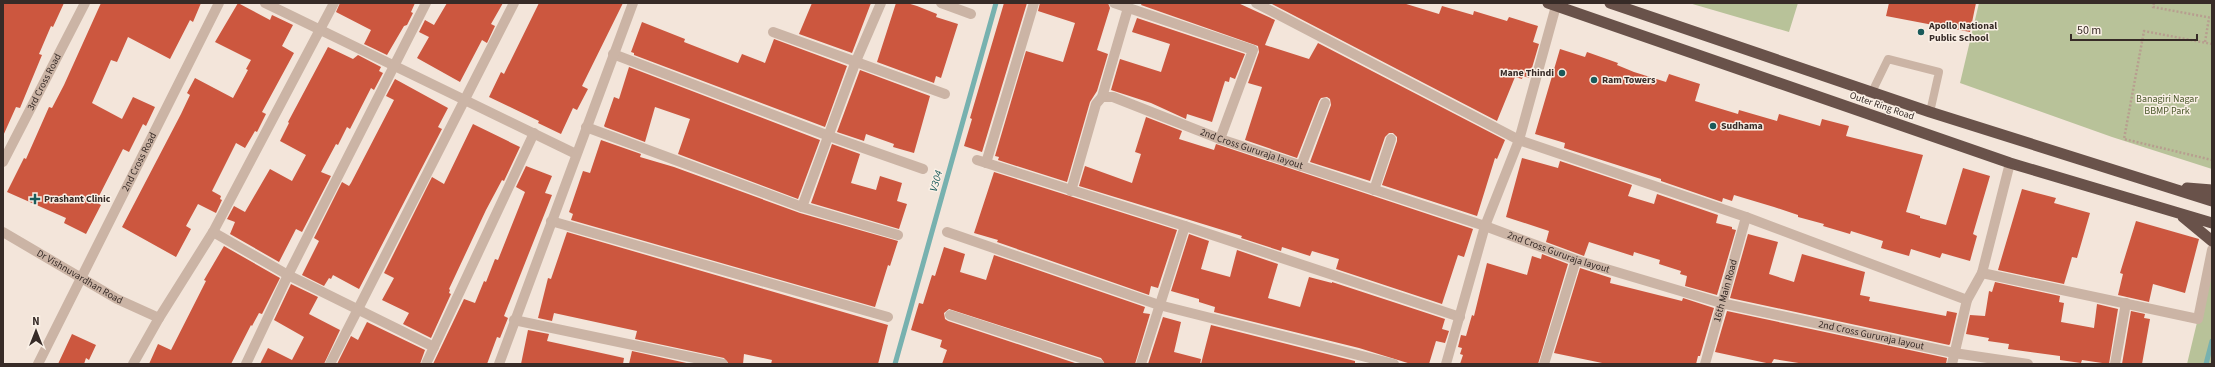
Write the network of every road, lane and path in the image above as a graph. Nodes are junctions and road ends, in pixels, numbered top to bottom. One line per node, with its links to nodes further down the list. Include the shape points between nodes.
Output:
1 (85, 3): 40 (street, 3rd Cross Road)
2 (219, 3): 65 (street, 2nd Cross Road)
3 (265, 3): 19 (street)
4 (334, 3): 19 (street)
5 (426, 3): 25 (street)
6 (514, 3): 29 (street)
7 (633, 3): 23 (street)
8 (881, 3): 24 (street)
9 (941, 3): 17 (street)
10 (1034, 3): 47 (street, via 982,162)
11 (1114, 3): 16 (street)
12 (1256, 3): 37 (street)
13 (2154, 3): 18 (path, via 2153,6)
14 (1552, 4): 37 (street); 41 (highway, Outer Ring Road)
15 (1616, 4): 26 (highway, Outer Ring Road)
16 (1128, 8): 28 (street); 35 (street, via 1252,50)
17 (971, 14)
18 (2210, 18): 21 (path)
19 (321, 31): 25 (street); 57 (street)
20 (773, 32): 24 (street)
21 (2205, 42): 22 (path); 39 (path, via 2144,31 2124,139)
22 (2212, 44)
23 (613, 54): 32 (street); 34 (street)
24 (856, 61): 27 (street); 34 (street)
25 (395, 66): 29 (street); 64 (street)
26 (1872, 92): 31 (highway, Outer Ring Road); 31 (lane, via 1888,59 1938,72)
27 (945, 94)
28 (1102, 97): 35 (street, 2nd Cross Gururaja layout, via 1113,97); 47 (street, via 1096,104)
29 (465, 99): 33 (street); 70 (street)
30 (1325, 103): 42 (street)
31 (1930, 112): 44 (highway, Outer Ring Road)
32 (586, 127): 38 (street); 49 (street)
33 (534, 133): 38 (street); 76 (street)
34 (829, 136): 43 (street); 49 (street)
35 (1220, 139): 42 (street, 2nd Cross Gururaja layout)
36 (1391, 139): 45 (street)
37 (1519, 140): 51 (street); 55 (street)
38 (576, 154): 52 (street)
39 (2212, 160)
40 (3, 162)
41 (2010, 163): 50 (highway, Outer Ring Road); 63 (street)
42 (1301, 166): 45 (street, 2nd Cross Gururaja layout)
43 (923, 169)
44 (2176, 188): 46 (highway); 48 (highway, Outer Ring Road)
45 (1374, 190): 55 (street, 2nd Cross Gururaja layout)
46 (2212, 190)
47 (1071, 191): 54 (street)
48 (2212, 201)
49 (802, 207): 59 (street)
50 (2180, 214): 53 (highway, Outer Ring Road); 60 (highway)
51 (1746, 217): 66 (street); 67 (street, 16th Main Road)
52 (551, 221): 72 (street); 75 (street)
53 (2212, 223)
54 (1185, 226): 69 (street); 73 (street)
55 (1485, 226): 62 (street, 2nd Cross Gururaja layout); 73 (street)
56 (3, 232): 65 (street, Dr Vishnuvardhan Road)
57 (213, 232): 64 (street); 74 (street)
58 (947, 232): 69 (street)
59 (898, 235)
60 (2212, 241)
61 (2212, 250): 68 (street, via 2198,319)
62 (1576, 260): 67 (street, 2nd Cross Gururaja layout); 89 (street)
63 (1982, 273): 66 (street); 68 (street)
64 (288, 275): 70 (street); 80 (street)
65 (82, 278): 74 (street, Dr Vishnuvardhan Road, via 117,299); 78 (street, 2nd Cross Road)
66 (1967, 300): 77 (street)
67 (1721, 303): 77 (street, 2nd Cross Gururaja layout); 90 (street, 16th Main Road)
68 (2126, 303): 93 (street)
69 (1159, 305): 86 (street); 87 (street)
70 (359, 309): 76 (street); 81 (street)
71 (950, 315): 85 (street)
72 (888, 317)
73 (1460, 317): 88 (street)
74 (159, 318): 79 (street)
75 (514, 320): 83 (street); 84 (street)
76 (434, 347): 82 (street)
77 (1954, 353): 91 (street); 92 (street, 2nd Cross Gururaja layout)
78 (38, 364)
79 (133, 364)
80 (246, 364)
81 (330, 364)
82 (426, 364)
83 (499, 364)
84 (723, 364)
85 (1098, 364)
86 (1141, 364)
87 (1394, 364)
88 (1446, 364)
89 (1544, 364)
90 (1705, 364)
91 (1952, 364)
92 (2028, 364)
93 (2115, 364)

